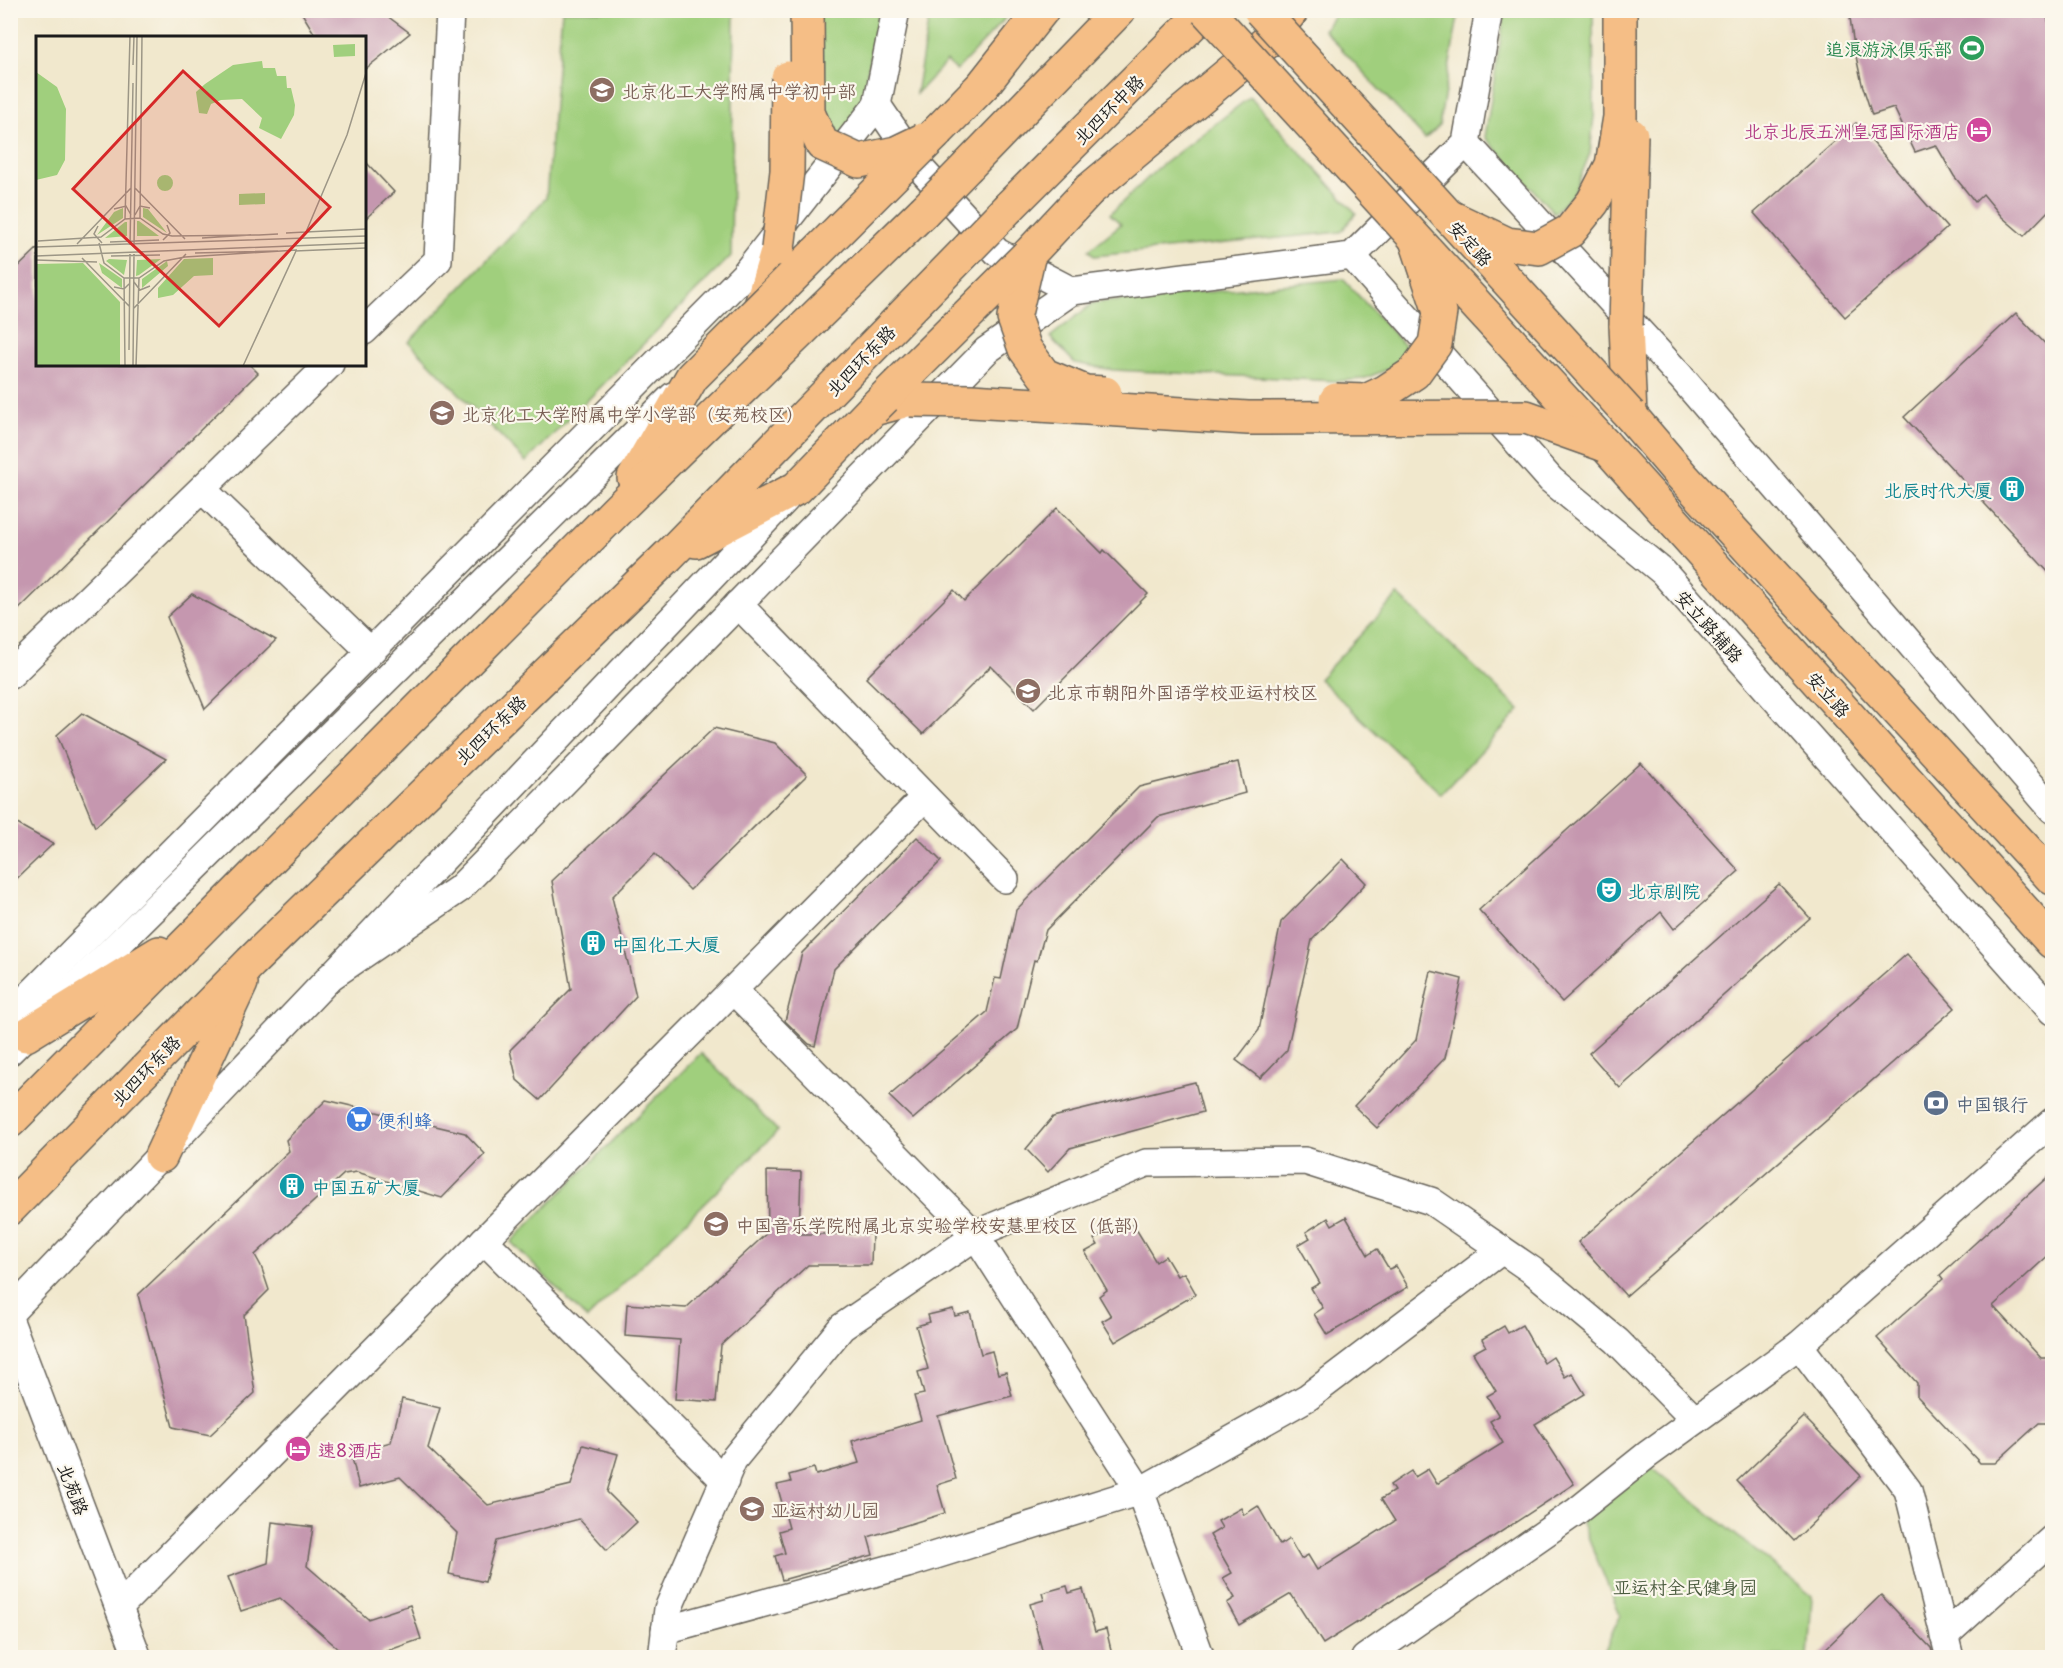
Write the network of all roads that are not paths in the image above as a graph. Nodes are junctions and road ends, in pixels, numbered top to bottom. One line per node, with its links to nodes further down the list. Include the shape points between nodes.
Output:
1 (450, 10): 23 (street, via 438,260)
2 (788, 10): 22 (main road, bridge, via 787,171 778,249)
3 (807, 10): 14 (main road, bridge, via 808,113 822,144 859,162 896,153)
4 (896, 10): 13 (street)
5 (1042, 10): 14 (main road, via 983,85)
6 (1119, 10): 31 (main road, bridge, via 924,211)
7 (1206, 10): 17 (main road, bridge); 18 (main road, 北四环中路, bridge)
8 (1260, 10): 16 (main road, 安定路, bridge)
9 (1292, 10): 19 (main road, bridge, via 1268,41 1089,190)
10 (1489, 10): 15 (street)
11 (1620, 10): 16 (main road, bridge, via 1620,117 1612,165 1593,202 1570,231 1539,248 1507,244)
12 (1635, 10): 27 (main road, bridge, via 1626,325)
13 (877, 105): 21 (street, via 920,168 997,252); 34 (street, via 744,275)
14 (935, 134): 22 (main road, bridge)
15 (1466, 143): 20 (street); 37 (street, via 1681,377)
16 (1446, 215): 27 (main road, 安定路, bridge)
17 (1416, 240): 19 (main road, bridge, via 1440,312 1435,344 1414,373 1366,400 1085,392 1044,375 1025,349 1014,318); 28 (main road, bridge)
18 (969, 248): 32 (main road, 北四环东路)
19 (1029, 254): 26 (main road, bridge)
20 (1352, 256): 21 (street); 45 (street, 安立路辅路, via 1551,480 1663,572)
21 (1072, 291): 33 (street, via 987,350)
22 (760, 309): 25 (main road, bridge)
23 (366, 330)
24 (328, 366): 30 (street)
25 (692, 376): 31 (main road); 46 (street)
26 (873, 409): 28 (main road, bridge, via 910,400 940,400 1248,418 1526,417); 29 (main road)
27 (1630, 416): 38 (main road, 安定路)
28 (1605, 445): 41 (main road, 安立路)
29 (797, 488): 32 (main road); 43 (street)
30 (202, 489): 34 (street); 35 (street)
31 (616, 511): 40 (main road)
32 (668, 556): 42 (main road, 北四环东路)
33 (738, 604): 36 (street); 43 (street, via 459,889)
34 (370, 651): 46 (street)
35 (10, 675)
36 (925, 797): 39 (street); 44 (street)
37 (2052, 809)
38 (2052, 878)
39 (1005, 879)
40 (204, 926): 46 (main road); 47 (main road)
41 (2052, 942)
42 (251, 962): 49 (main road); 50 (main road, 北四环东路)
43 (330, 977): 49 (street)
44 (733, 990): 51 (street); 52 (street)
45 (2052, 1011)
46 (16, 1034)
47 (10, 1121)
48 (2052, 1122): 56 (street)
49 (161, 1156): 54 (street)
50 (10, 1208)
51 (976, 1236): 53 (street, via 1146,1163 1305,1161 1431,1201); 58 (street, via 842,1327 733,1460); 59 (street)
52 (484, 1240): 58 (street); 61 (street)
53 (1502, 1250): 57 (street, via 1617,1341); 59 (street, via 1308,1397)
54 (10, 1313)
55 (10, 1321): 61 (street, 北苑路)
56 (1799, 1345): 57 (street); 63 (street, via 1908,1490)
57 (1695, 1420): 67 (street, via 1577,1510)
58 (725, 1481): 62 (street, via 668,1609)
59 (1140, 1491): 62 (street, via 907,1564); 66 (street)
60 (2052, 1539): 63 (street)
61 (119, 1607): 64 (street, 北苑路)
62 (665, 1630): 65 (street)
63 (1947, 1647)
64 (138, 1658)
65 (662, 1658)
66 (1202, 1658)
67 (1365, 1658)

